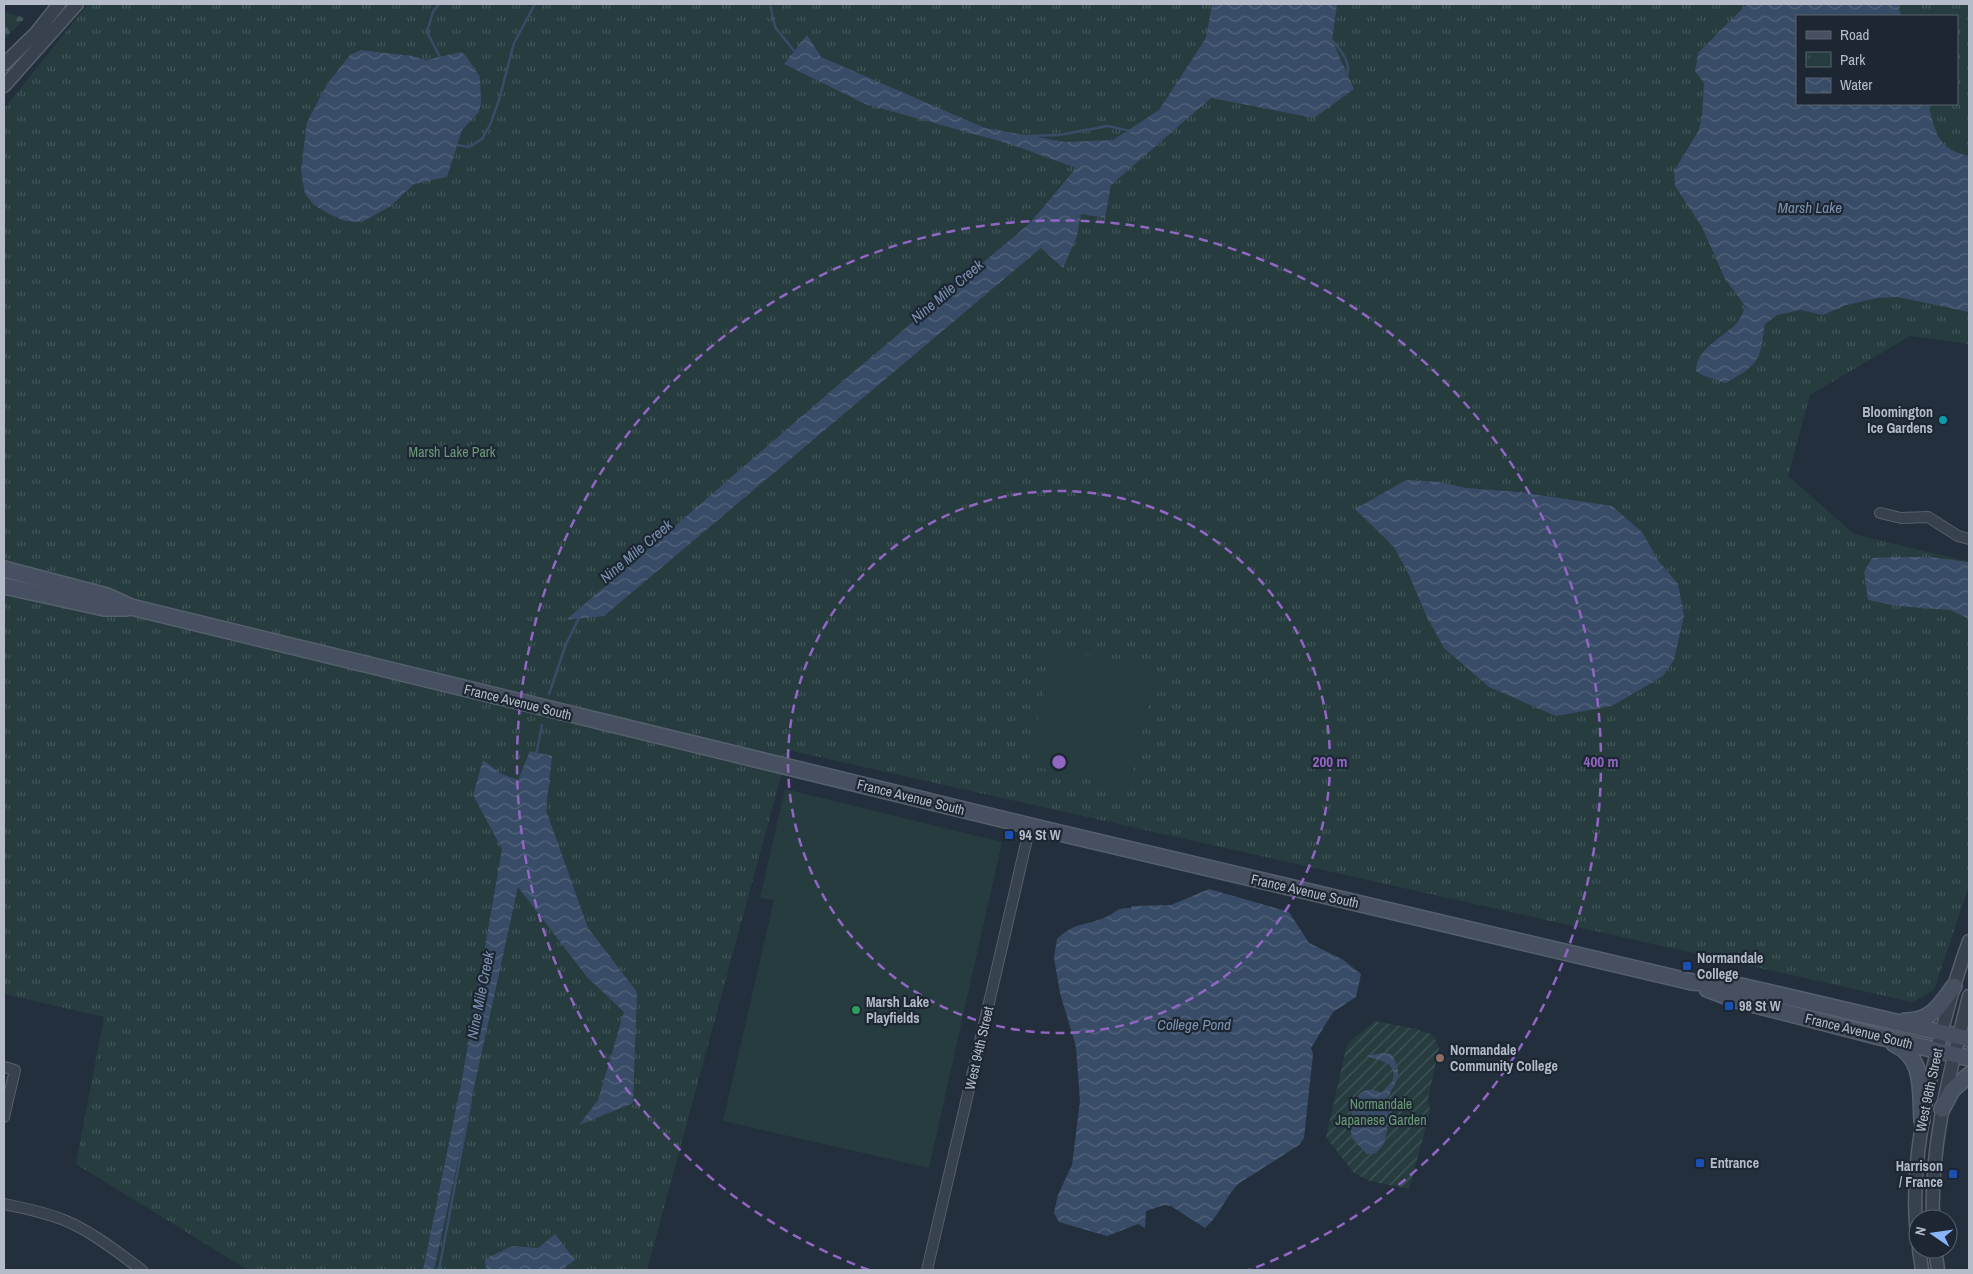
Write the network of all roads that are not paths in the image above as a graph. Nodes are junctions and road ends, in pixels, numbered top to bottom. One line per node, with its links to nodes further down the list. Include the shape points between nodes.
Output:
1 (59, 4): 3 (street, via 36,33)
2 (77, 4): 4 (street)
3 (4, 64)
4 (4, 86)
5 (1880, 513): 6 (street, via 1901,518 1928,517 1958,536)
6 (1969, 539)
7 (4, 569): 9 (main road, France Avenue South, via 107,596)
8 (4, 586): 9 (main road, France Avenue South, via 104,608)
9 (131, 608): 10 (main road, France Avenue South)
10 (1030, 826): 12 (main road, France Avenue South); 30 (street, West 94th Street)
11 (1969, 941): 13 (street, West 98th Street)
12 (1692, 982): 15 (main road, France Avenue South, via 1741,986); 17 (main road, France Avenue South, via 1736,1000)
13 (1954, 986): 15 (main road, via 1931,1015 1914,1021); 16 (street, West 98th Street)
14 (1969, 996): 18 (street, West 98th Street)
15 (1889, 1020): 16 (main road, France Avenue South)
16 (1941, 1033): 18 (main road, France Avenue South); 19 (street, West 98th Street)
17 (1876, 1036): 19 (main road, France Avenue South); 25 (main road, via 1906,1050 1916,1063)
18 (1964, 1038): 20 (street, West 98th Street)
19 (1937, 1050): 20 (main road, France Avenue South); 25 (street, West 98th Street)
20 (1962, 1056): 23 (street, West 98th Street)
21 (4, 1067): 24 (street, via 15,1070)
22 (1969, 1075): 23 (main road, via 1952,1090)
23 (1942, 1108): 28 (street, West 98th Street, via 1934,1154)
24 (4, 1117)
25 (1922, 1121): 27 (street, West 98th Street, via 1916,1161)
26 (4, 1204): 29 (street, via 44,1213 80,1227)
27 (1916, 1209)
28 (1933, 1209)
29 (142, 1270)
30 (927, 1270)

